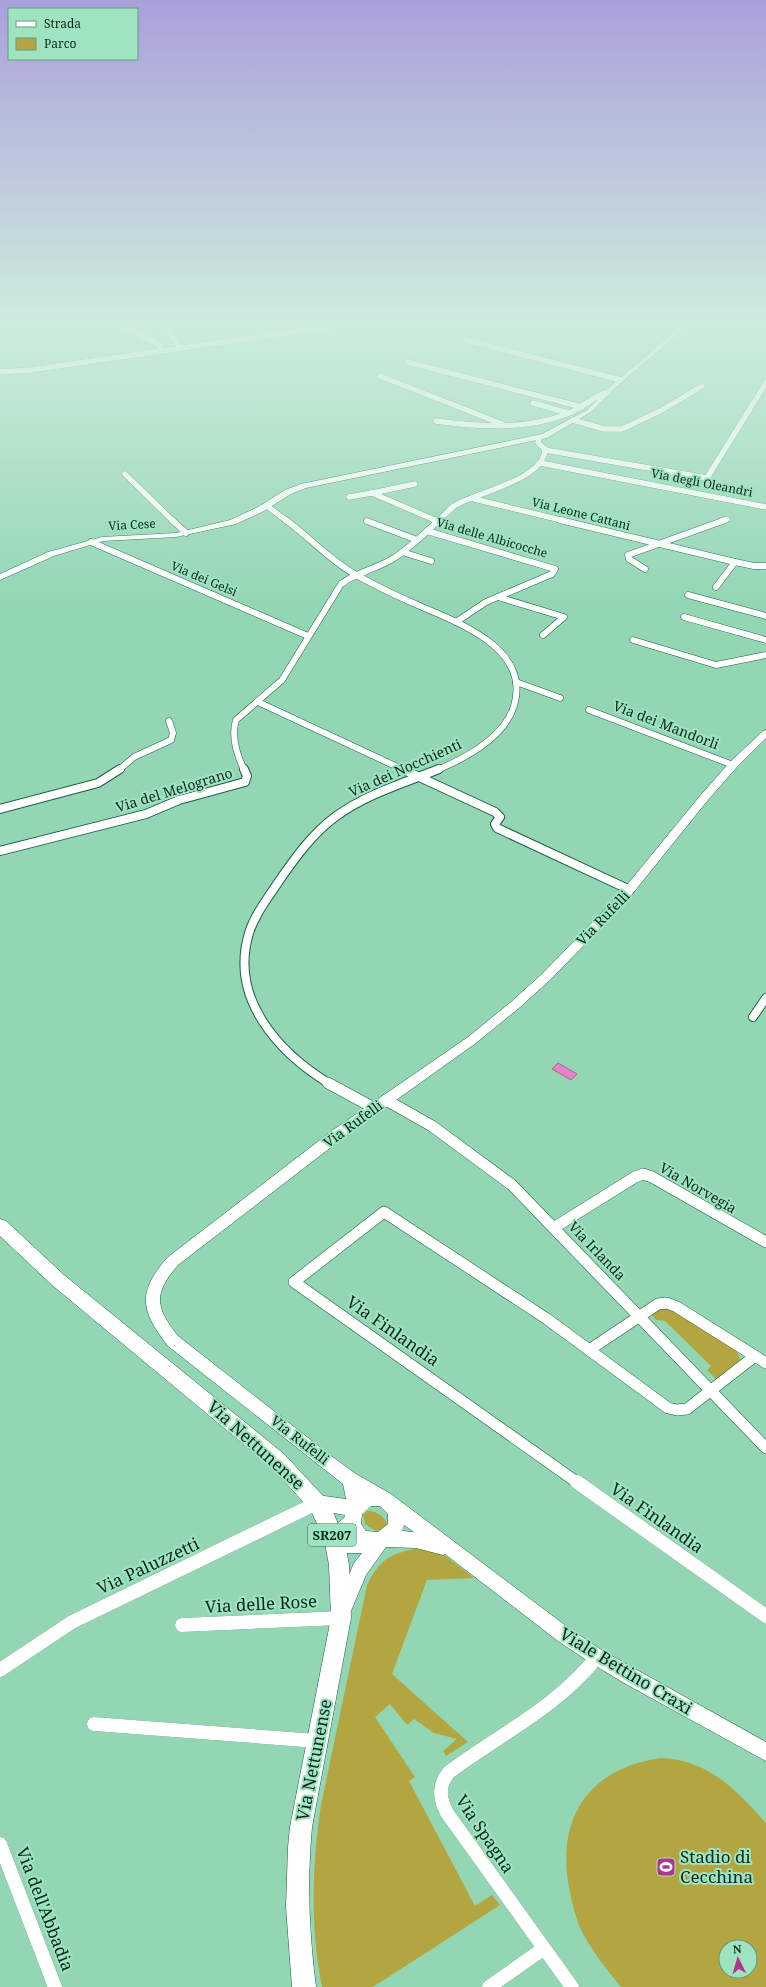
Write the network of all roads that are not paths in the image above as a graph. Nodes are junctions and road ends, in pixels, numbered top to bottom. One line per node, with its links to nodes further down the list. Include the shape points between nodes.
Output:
1 (483, 417): 8 (street)
2 (558, 417): 8 (street)
3 (579, 417): 6 (street)
4 (648, 417): 6 (street, via 622,429 609,430)
5 (745, 417): 10 (street, via 707,478)
6 (573, 420): 9 (street)
7 (436, 421): 8 (street)
8 (507, 426)
9 (539, 439): 10 (street, via 538,443); 19 (street, Via Cese, via 527,439 304,486 288,492)
10 (545, 450): 11 (street, via 546,455)
11 (540, 463): 15 (street, Via del Melograno, via 515,482); 20 (street, Via degli Oleandri)
12 (125, 474): 25 (street)
13 (415, 484): 14 (street)
14 (372, 492): 16 (street); 23 (street)
15 (482, 496): 17 (street, Via del Melograno); 18 (street, Via Leone Cattani)
16 (349, 497)
17 (471, 499): 18 (street, Via Leone Cattani); 23 (street, Via del Melograno, via 457,504)
18 (499, 505): 28 (street, Via Leone Cattani)
19 (267, 506): 25 (street, Via Cese, via 236,521); 34 (street, Via dei Nocchienti)
20 (766, 507)
21 (727, 519): 28 (street, Via Leone Cattani)
22 (367, 521): 26 (street)
23 (437, 521): 24 (street, Via del Melograno)
24 (427, 531): 26 (street, Via del Melograno); 38 (street, Via delle Albicocche, via 555,568 552,574)
25 (186, 533): 27 (street, Via Cese, via 116,537)
26 (418, 540): 29 (street, Via del Melograno)
27 (91, 542): 35 (street, Via Cese, via 51,554); 43 (street, Via dei Gelsi)
28 (658, 544): 31 (street, Via Leone Cattani); 33 (street, Via Leone Cattani, via 628,555 629,559)
29 (402, 552): 30 (street); 34 (street, Via del Melograno, via 382,565)
30 (431, 561)
31 (735, 562): 32 (street, Via Leone Cattani); 36 (street)
32 (766, 566)
33 (646, 569)
34 (357, 576): 41 (street, Via dei Nocchienti); 43 (street, Via del Melograno, via 345,581 336,591)
35 (0, 577)
36 (716, 588)
37 (688, 595): 39 (street)
38 (498, 597): 41 (street, Via delle Albicocche, via 474,608); 42 (street, via 564,617)
39 (766, 616)
40 (684, 617): 45 (street)
41 (456, 622): 47 (street, Via dei Nocchienti, via 495,646 510,666)
42 (543, 635)
43 (308, 636): 49 (street, Via del Melograno, via 282,680)
44 (633, 640): 46 (street, via 716,665)
45 (766, 640)
46 (766, 655)
47 (516, 682): 48 (street); 54 (street, Via dei Nocchienti, via 513,709 497,734 467,754)
48 (560, 698)
49 (258, 702): 54 (street); 56 (street, Via del Melograno, via 240,716 235,724 237,756 247,776 245,782 179,800 146,814)
50 (590, 710): 53 (street, Via dei Mandorli)
51 (169, 721): 55 (street, via 173,733 171,740 134,757 106,779 81,789)
52 (766, 733): 53 (street, Via Rufelli)
53 (733, 765): 57 (street, Via Rufelli)
54 (421, 777): 57 (street, via 496,813 500,817 495,826 498,828); 61 (street, Via dei Nocchienti, via 356,803 319,830 293,862 258,914 246,947 245,969 248,989 271,1038 317,1077)
55 (0, 809)
56 (0, 851)
57 (630, 890): 60 (street, Via Rufelli, via 546,977 504,1015)
58 (766, 998): 59 (street)
59 (753, 1017)
60 (386, 1100): 61 (street, Via Rufelli); 63 (street, Via Irlanda, via 432,1126 494,1170)
61 (374, 1108): 71 (street, Via Rufelli, via 180,1254 159,1277 152,1302 156,1317 173,1340)
62 (0, 1226): 72 (main road, Via Nettunense / SR207, via 58,1280 277,1460)
63 (555, 1227): 64 (street, Via Norvegia, via 635,1177 645,1174); 65 (street, Via Irlanda)
64 (766, 1242)
65 (640, 1316): 66 (street); 67 (street, via 660,1303 670,1304); 69 (street, Via Irlanda)
66 (589, 1350): 69 (street, Via Finlandia, via 670,1409 687,1409); 78 (street, Via Finlandia, via 534,1310 384,1212 294,1282)
67 (755, 1356): 68 (street); 69 (street, Via Finlandia)
68 (766, 1363)
69 (710, 1390): 70 (street, Via Irlanda)
70 (766, 1448)
71 (350, 1478): 73 (street, Via Rufelli); 74 (street)
72 (317, 1503): 74 (street); 76 (main road, Via Nettunense / SR207); 82 (street, Via Paluzzetti, via 72,1622)
73 (388, 1503): 74 (street, via 366,1499); 75 (street, via 397,1522 394,1529); 77 (street, Viale Bettino Craxi)
74 (354, 1512): 75 (street, via 358,1534 363,1538); 76 (street)
75 (381, 1540): 76 (street, via 359,1545); 77 (street, via 422,1541); 79 (street, via 360,1569)
76 (335, 1542): 79 (main road, Via Nettunense / SR207)
77 (455, 1551): 81 (street, Viale Bettino Craxi, via 564,1635)
78 (766, 1616)
79 (341, 1618): 80 (street, Via delle Rose); 84 (main road, Via Nettunense / SR207)
80 (182, 1625)
81 (597, 1657): 85 (street, Viale Bettino Craxi); 87 (street, Via Spagna, via 560,1695 452,1769 440,1785 444,1809)
82 (0, 1670)
83 (94, 1724): 84 (street)
84 (317, 1741): 89 (main road, Via Nettunense / SR207, via 301,1826 297,1867 297,1917)
85 (766, 1752)
86 (0, 1844): 88 (street, Via dell'Abbadia)
87 (543, 1949): 90 (street); 91 (street, Via Spagna)
88 (56, 1987)
89 (304, 1987)
90 (489, 1987)
91 (572, 1987)

